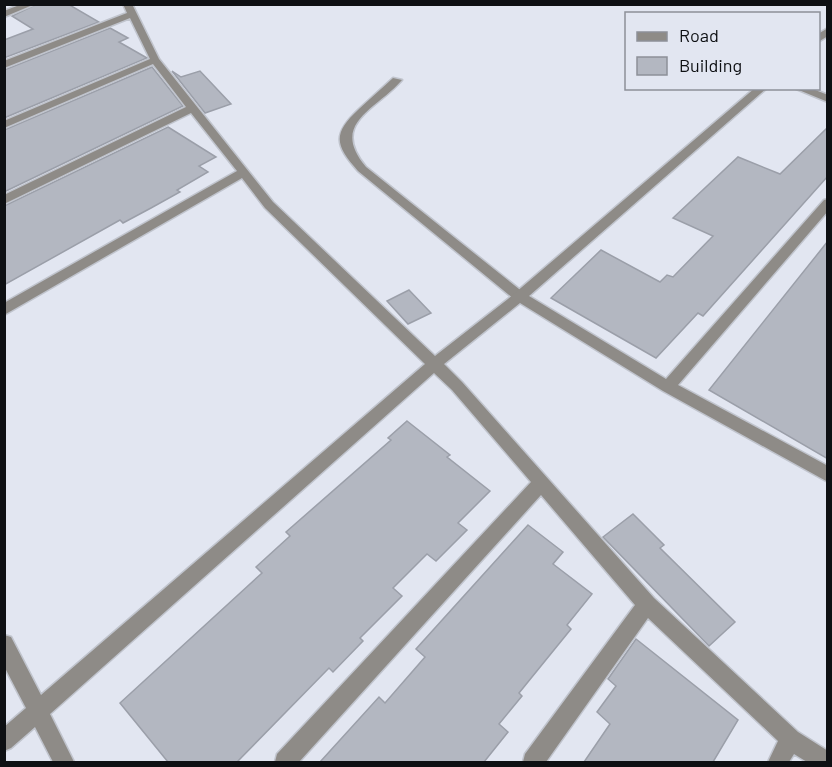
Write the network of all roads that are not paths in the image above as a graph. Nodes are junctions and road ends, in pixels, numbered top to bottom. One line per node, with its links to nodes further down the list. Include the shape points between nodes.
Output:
1 (31, 4): 3 (street)
2 (129, 9): 4 (street); 5 (street)
3 (4, 14)
4 (155, 60): 10 (street); 11 (street)
5 (4, 65)
6 (397, 80): 15 (street, via 348,125 344,134 351,156)
7 (760, 90): 15 (street)
8 (804, 90): 9 (street)
9 (828, 99)
10 (192, 108): 12 (street); 13 (street)
11 (4, 126)
12 (242, 173): 16 (street); 17 (street, via 269,205)
13 (4, 200)
14 (828, 203): 18 (street)
15 (516, 299): 17 (street); 18 (street)
16 (4, 310)
17 (437, 361): 20 (street); 23 (street)
18 (668, 387): 19 (street)
19 (828, 475)
20 (540, 484): 21 (street); 27 (street)
21 (646, 604): 24 (street); 28 (street)
22 (4, 644): 23 (street)
23 (32, 718): 25 (street); 26 (street)
24 (791, 739): 29 (street); 30 (street)
25 (4, 741)
26 (64, 762)
27 (285, 762)
28 (532, 762)
29 (778, 762)
30 (825, 762)

